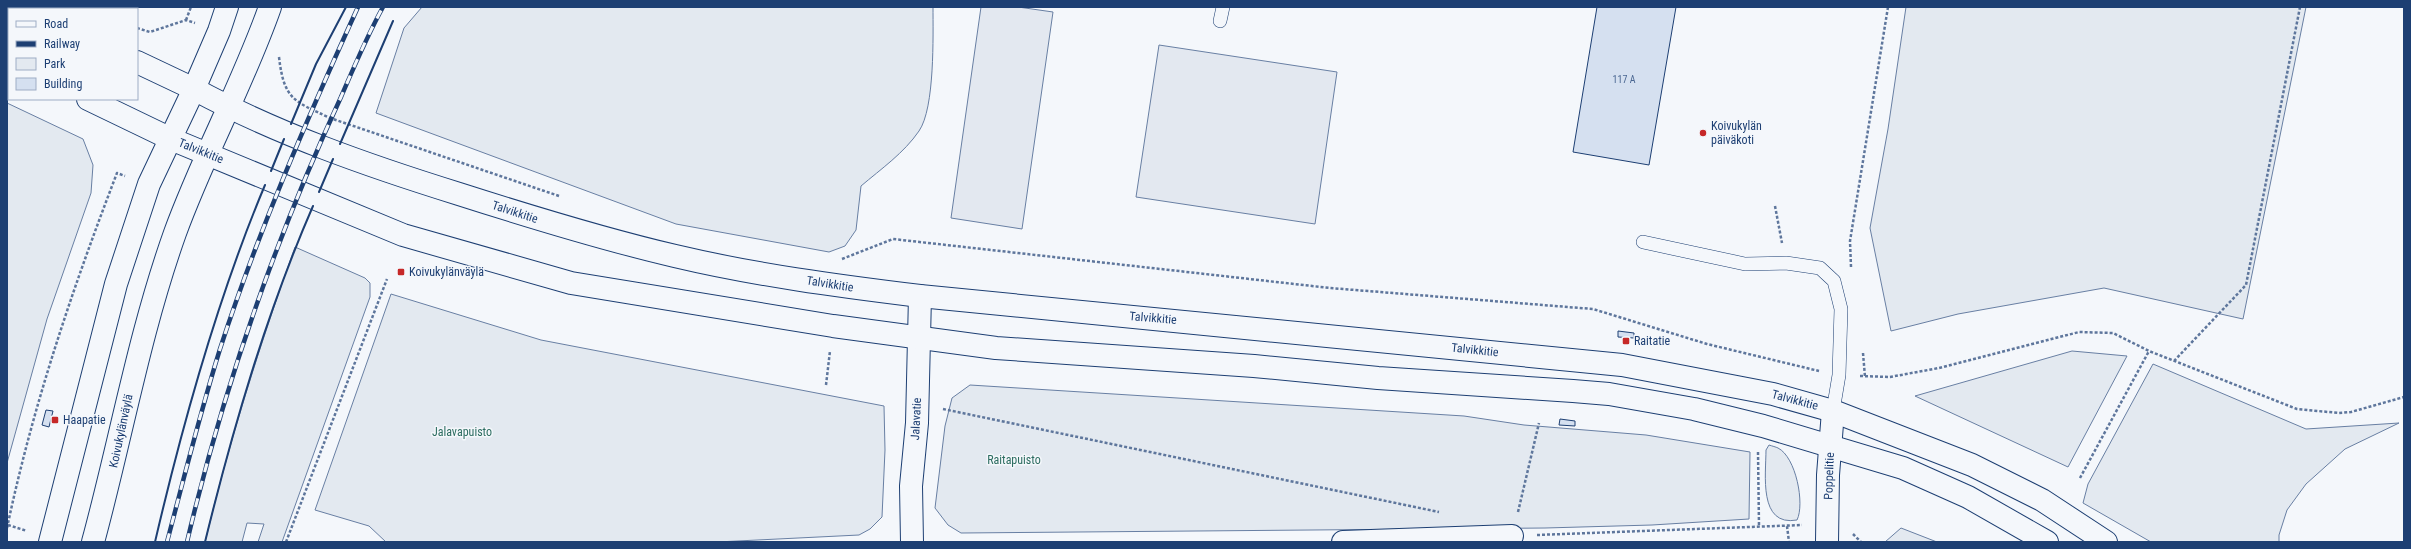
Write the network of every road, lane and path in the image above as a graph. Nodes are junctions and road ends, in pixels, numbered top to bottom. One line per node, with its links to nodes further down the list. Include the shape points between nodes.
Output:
1 (191, 7): 7 (path)
2 (227, 7): 11 (main road)
3 (270, 7): 13 (main road, Koivukylänväylä)
4 (1223, 7): 8 (lane)
5 (1888, 7): 22 (path, via 1850,241)
6 (2300, 7): 28 (path, via 2246,285)
7 (186, 20)
8 (1220, 21)
9 (278, 52): 17 (path, via 282,82 294,101 330,118)
10 (138, 62): 11 (main road, Talvikkitie)
11 (194, 89): 13 (main road, Talvikkitie); 14 (main road)
12 (90, 100): 14 (main road, Talvikkitie)
13 (229, 108): 15 (main road, Koivukylänväylä); 24 (main road, Talvikkitie, via 390,173 562,227 677,257 838,286)
14 (171, 139): 15 (main road, Talvikkitie); 42 (main road, via 149,184 116,284)
15 (208, 154): 25 (main road, Talvikkitie, via 402,235 572,283); 43 (main road, Koivukylänväylä, via 175,233 149,314)
16 (117, 173): 40 (path, via 72,291 29,431)
17 (563, 198)
18 (1775, 206): 21 (path)
19 (1643, 242): 21 (lane, via 1745,264)
20 (834, 259): 29 (path, via 841,259 893,239 1330,288 1593,309 1707,344)
21 (1786, 263): 29 (lane, via 1820,268 1834,281 1842,309)
22 (1851, 270)
23 (387, 279): 44 (path)
24 (920, 296): 25 (main road, Jalavatie); 33 (main road, Talvikkitie, via 1622,365 1773,394)
25 (918, 338): 35 (main road, Talvikkitie, via 996,348 1609,394 1694,409); 45 (main road, Jalavatie, via 917,423 911,486)
26 (1862, 349): 30 (path)
27 (2149, 351): 28 (path); 30 (path, via 2113,334 2079,332 1939,368 1890,377); 37 (path)
28 (2174, 361): 31 (path, via 2297,409 2351,412)
29 (1839, 375): 30 (path); 33 (lane)
30 (1865, 377)
31 (2404, 397)
32 (939, 409): 38 (path)
33 (1833, 411): 35 (main road, Poppelitie); 50 (main road, Talvikkitie, via 1972,465 2042,500)
34 (1539, 423): 41 (path)
35 (1830, 445): 48 (main road, Poppelitie); 49 (main road, Talvikkitie, via 1909,471 1968,498)
36 (1758, 447): 39 (path)
37 (2080, 478)
38 (1442, 512)
39 (1759, 526): 41 (path); 47 (path, via 1787,526)
40 (7, 528)
41 (1512, 536): 46 (main road)
42 (50, 542)
43 (93, 542)
44 (286, 542)
45 (912, 542)
46 (1357, 542)
47 (1789, 542)
48 (1827, 542)
49 (2047, 542)
50 (2106, 542)

